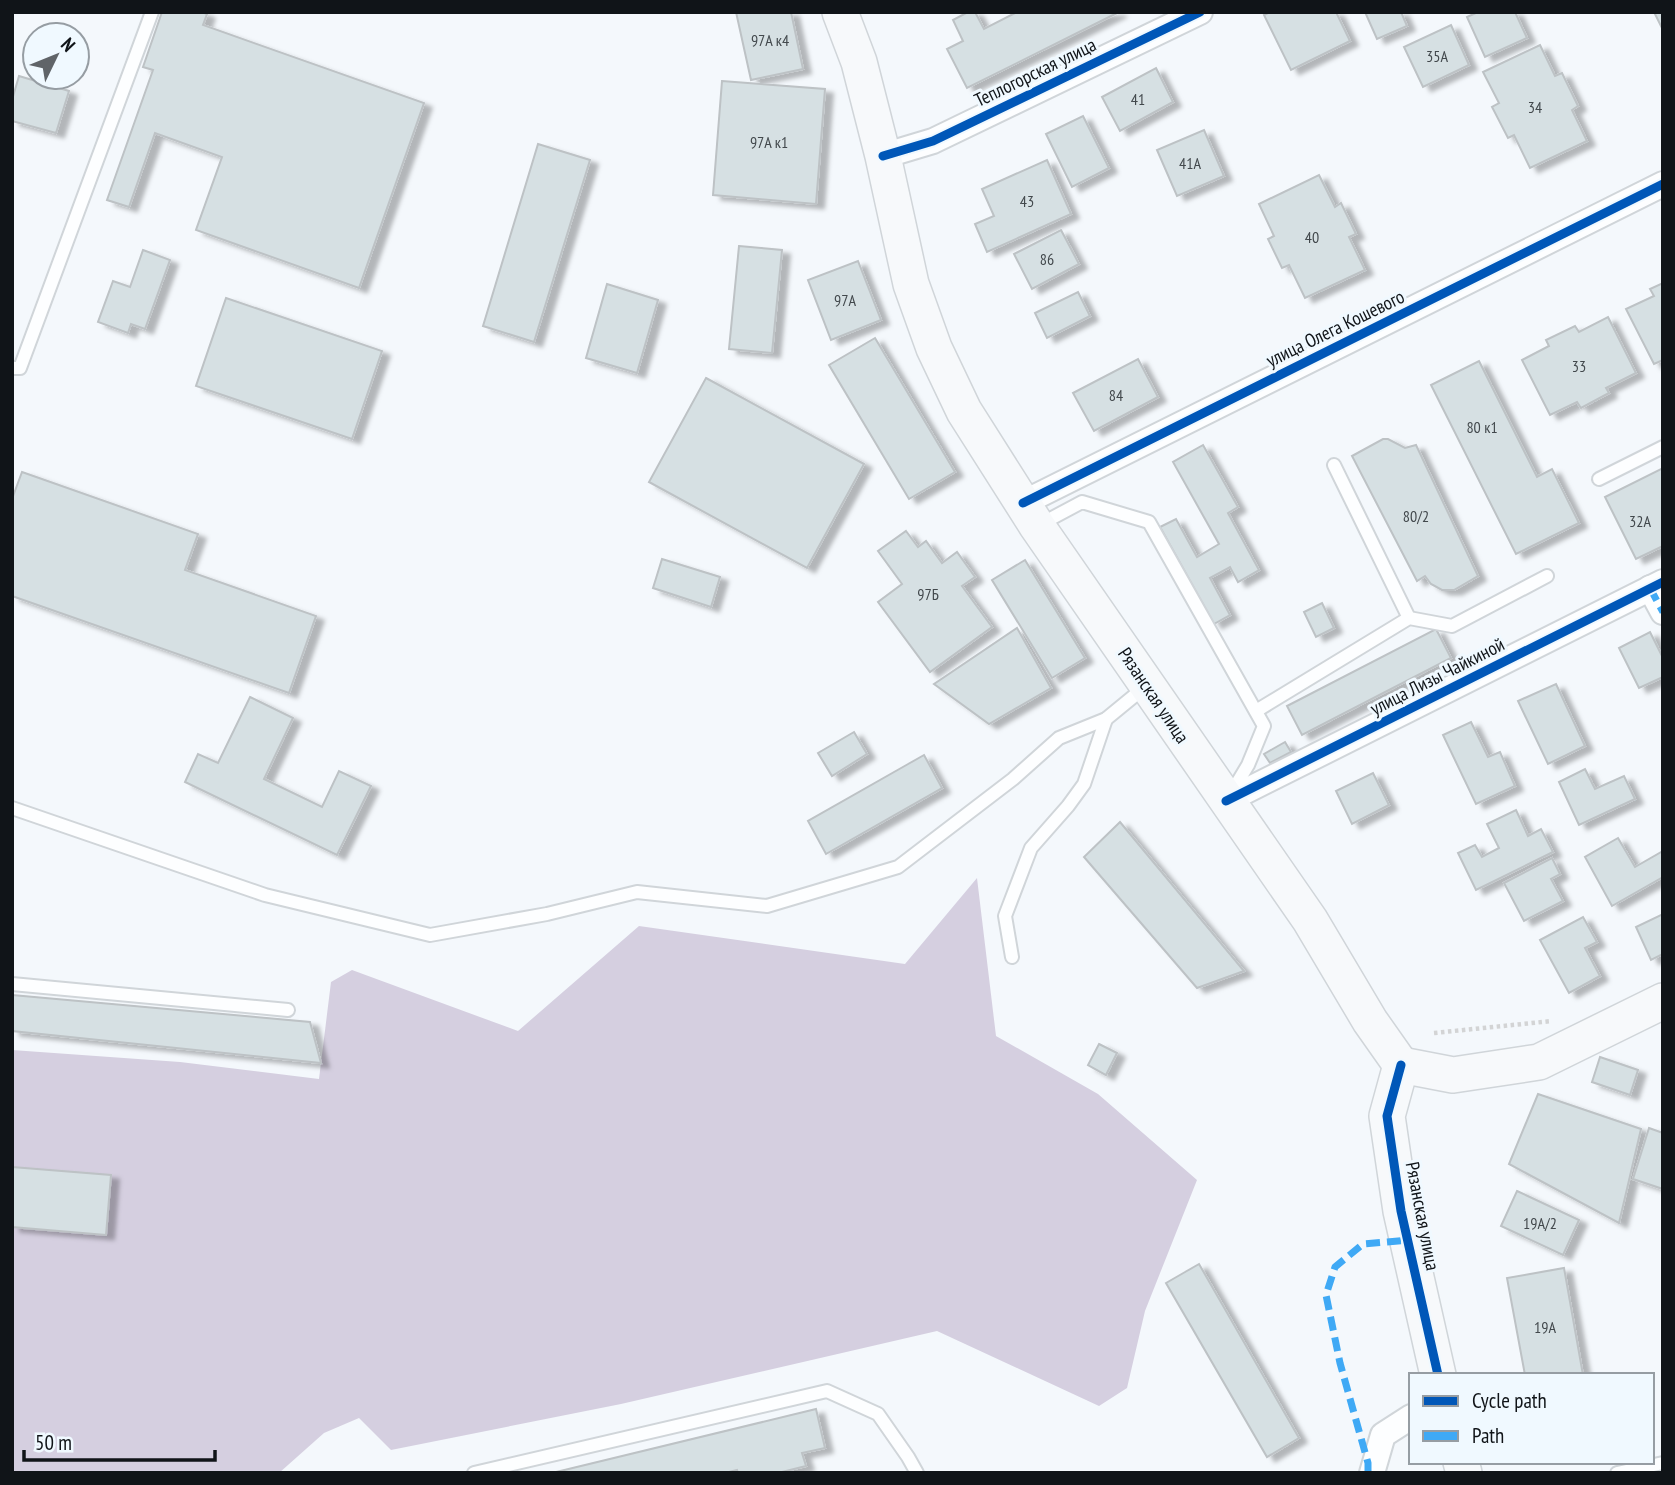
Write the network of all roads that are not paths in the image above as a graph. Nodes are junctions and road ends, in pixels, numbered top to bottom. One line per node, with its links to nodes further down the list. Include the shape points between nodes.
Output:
1 (152, 12): 7 (lane, via 20,368)
2 (840, 12): 5 (main road, Рязанская улица, via 859,62)
3 (1200, 12): 4 (street, Теплогорская улица)
4 (1171, 19): 5 (street, Теплогорская улица, via 933,141)
5 (883, 156): 11 (main road, Рязанская улица, via 911,284 934,348 964,411)
6 (1663, 184): 11 (street, улица Олега Кошевого)
7 (12, 368)
8 (1663, 447): 10 (lane)
9 (1334, 465): 15 (lane)
10 (1599, 479)
11 (1030, 514): 16 (main road, Рязанская улица); 17 (lane, via 1082,502 1149,522)
12 (1547, 576): 15 (lane, via 1452,626)
13 (1656, 585): 14 (street); 19 (street, улица Лизы Чайкиной)
14 (1663, 612)
15 (1409, 618): 17 (lane)
16 (1148, 685): 18 (lane); 19 (main road, Рязанская улица)
17 (1256, 710): 19 (lane, via 1264,726)
18 (1106, 719): 20 (lane, via 1059,738 898,867 767,906 637,892 430,935 265,895); 21 (lane, via 1084,784 1031,848 1005,916)
19 (1226, 801): 25 (main road, Рязанская улица, via 1310,920)
20 (12, 808)
21 (1012, 957)
22 (12, 984): 24 (lane)
23 (1663, 1001): 25 (main road, via 1539,1062 1452,1075)
24 (288, 1010)
25 (1401, 1065): 26 (main road, Рязанская улица, via 1387,1116 1401,1211)
26 (1438, 1373)
27 (1409, 1418): 31 (street, via 1383,1435)
28 (1663, 1463): 32 (lane)
29 (474, 1473): 30 (lane, via 827,1391 878,1414)
30 (917, 1473)
31 (1372, 1473)
32 (1617, 1473)

